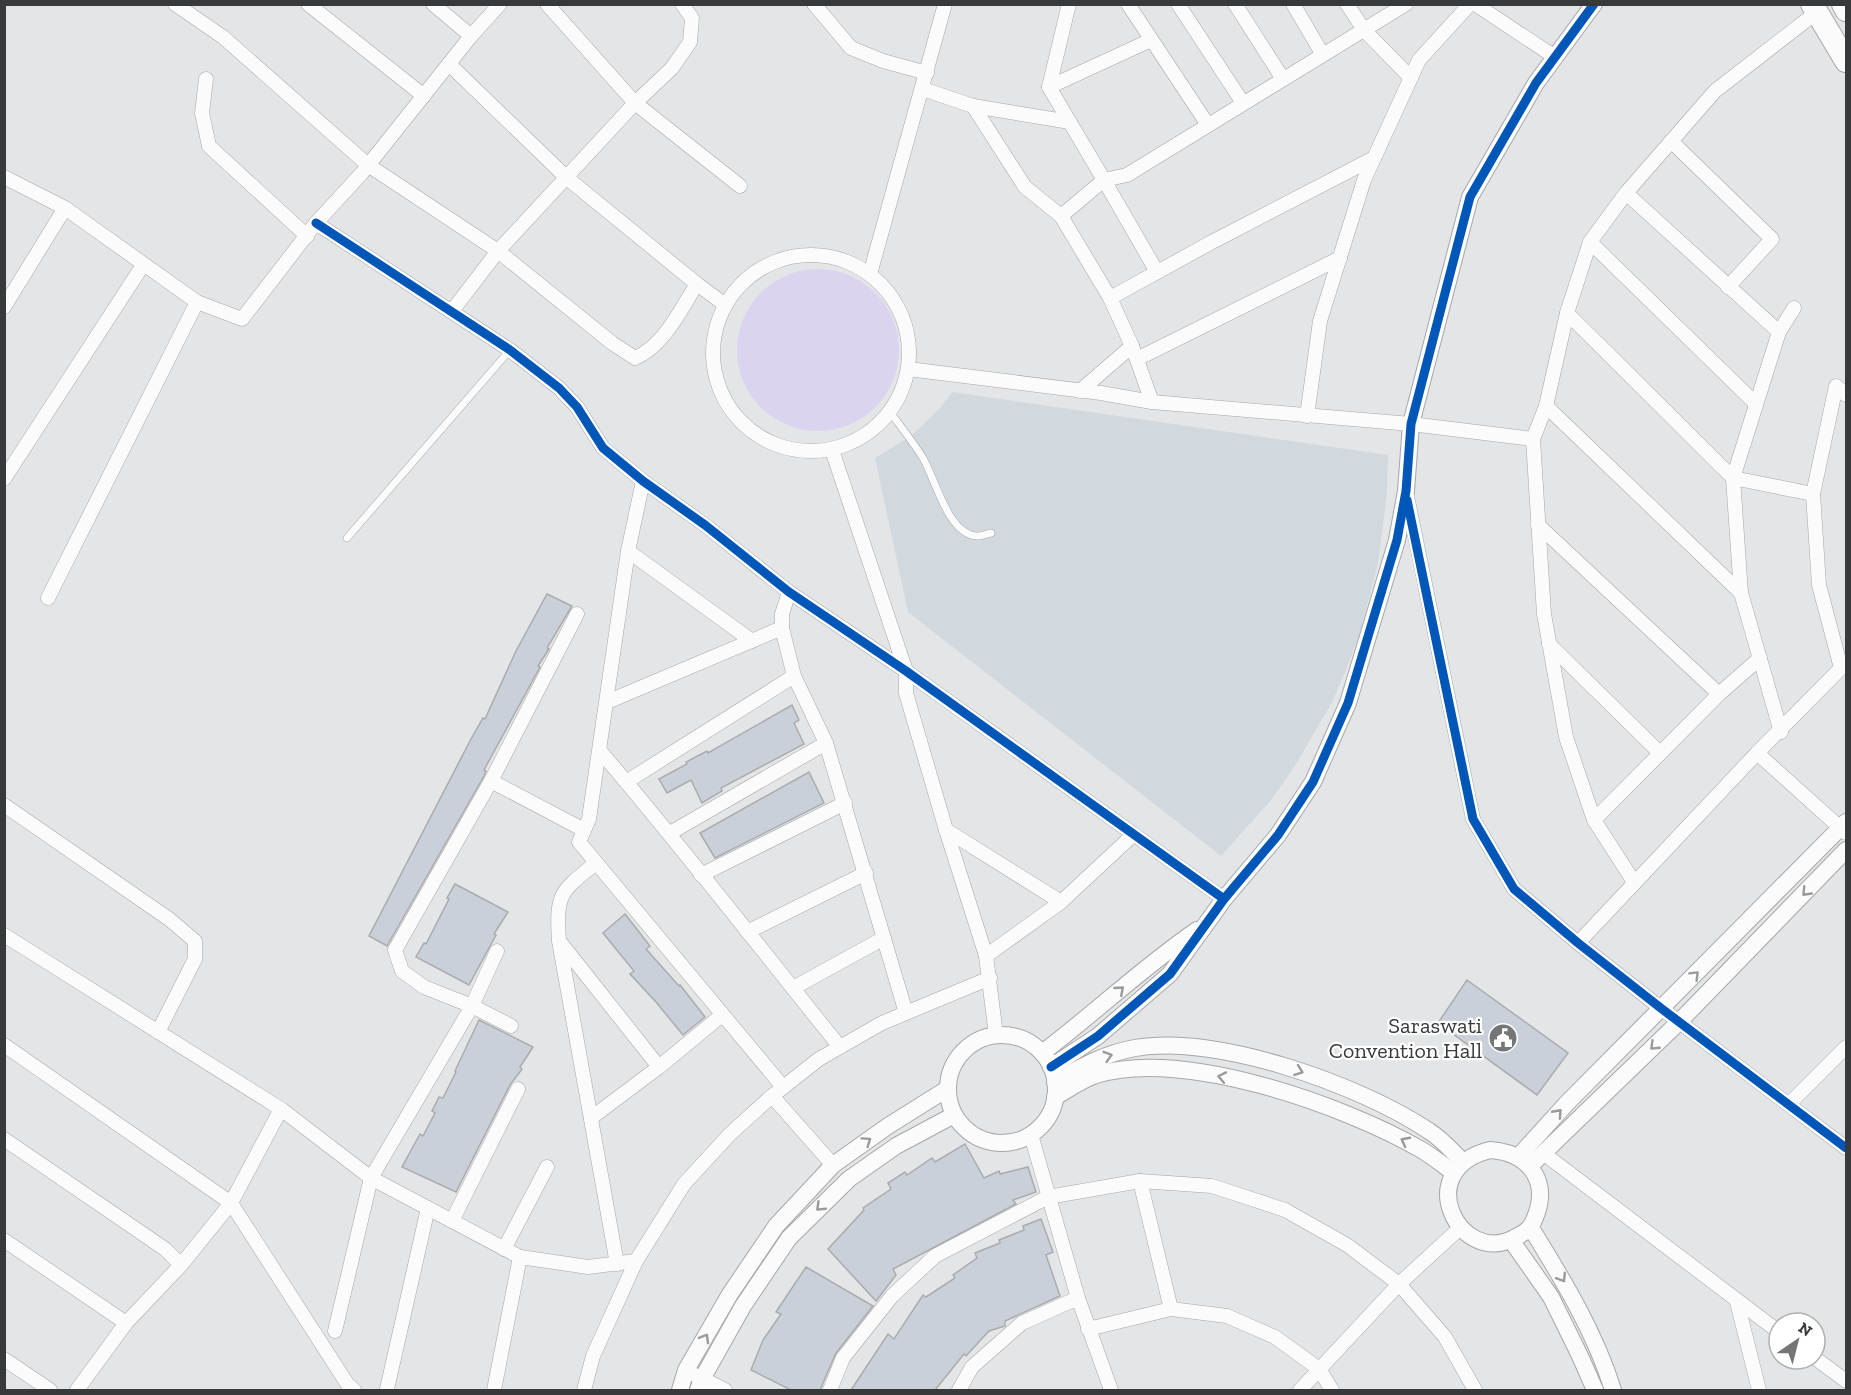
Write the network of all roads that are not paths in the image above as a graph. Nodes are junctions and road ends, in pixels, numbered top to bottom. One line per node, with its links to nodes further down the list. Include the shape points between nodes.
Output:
1 (175, 4): 43 (street, via 223,37)
2 (308, 4): 35 (street)
3 (433, 4): 23 (street)
4 (500, 4): 23 (street)
5 (547, 4): 36 (street)
6 (682, 4): 36 (street, via 692,18 690,42 672,68)
7 (814, 4): 29 (street, via 850,48)
8 (945, 4): 29 (street)
9 (1069, 4): 33 (street)
10 (1128, 4): 24 (street)
11 (1178, 4): 37 (street)
12 (1235, 4): 32 (street)
13 (1293, 4): 25 (street)
14 (1347, 4): 22 (street)
15 (1470, 4): 30 (street, via 1419,60)
16 (1475, 4): 26 (street)
17 (1594, 4): 26 (street)
18 (1843, 4): 21 (highway)
19 (1402, 6): 22 (street)
20 (1814, 8): 27 (highway); 41 (street, via 1715,91)
21 (1846, 10)
22 (1364, 30): 25 (street); 30 (street)
23 (471, 36): 28 (street)
24 (1151, 40): 33 (street); 40 (street)
25 (1323, 55): 32 (street)
26 (1555, 57): 79 (street, via 1470,197)
27 (1846, 61)
28 (449, 64): 35 (street); 45 (street)
29 (927, 73): 34 (street)
30 (1411, 78): 42 (street)
31 (206, 79): 52 (street, via 202,113 209,146)
32 (1283, 80): 37 (street)
33 (1049, 87): 39 (street)
34 (923, 89): 38 (street); 58 (street)
35 (424, 96): 43 (street)
36 (635, 103): 45 (street); 47 (street)
37 (1243, 103): 40 (street)
38 (973, 106): 39 (street); 50 (street, via 1025,187)
39 (1070, 122): 46 (street)
40 (1208, 125): 46 (street, via 1127,175)
41 (1671, 141): 48 (street); 60 (street, via 1772,239)
42 (1374, 158): 55 (street); 57 (street)
43 (368, 165): 51 (street); 54 (street)
44 (4, 177): 49 (street)
45 (567, 178): 54 (street); 59 (street)
46 (1104, 180): 50 (street); 57 (street)
47 (740, 186)
48 (1626, 193): 53 (street); 60 (street)
49 (65, 208): 56 (street); 64 (street)
50 (1061, 216): 61 (street)
51 (316, 223): 52 (street); 66 (street)
52 (307, 236): 62 (street, via 242,320)
53 (1590, 242): 67 (street); 75 (street)
54 (498, 251): 59 (street, via 635,358 647,353 661,338); 66 (street)
55 (1340, 258): 70 (street); 78 (street, via 1320,321)
56 (143, 265): 62 (street); 83 (street)
57 (1157, 273): 61 (street)
58 (870, 274): 63 (street, via 845,260 818,254 790,256 748,276); 71 (street, via 889,293 903,316 909,342)
59 (697, 284): 63 (street)
60 (1728, 287): 68 (street)
61 (1110, 298): 70 (street)
62 (197, 302): 93 (street)
63 (724, 304): 81 (street, via 714,330 712,359 718,387 731,412 751,432 776,446 804,452)
64 (4, 307)
65 (1794, 308): 68 (street)
66 (452, 311): 69 (street)
67 (1567, 313): 76 (street); 82 (street)
68 (1779, 332): 75 (street)
69 (510, 350): 84 (street, via 559,388 577,407 603,448); 89 (lane)
70 (1134, 352): 72 (street); 74 (street)
71 (908, 369): 72 (street); 77 (street, via 902,392)
72 (1080, 391): 74 (street)
73 (1846, 395): 86 (street, via 1836,386)
74 (1152, 402): 78 (street)
75 (1755, 403): 82 (street)
76 (1546, 406): 80 (street); 92 (street)
77 (890, 412): 81 (street, via 874,429); 88 (lane, via 924,460 937,492 962,531 976,536)
78 (1307, 416): 79 (street)
79 (1411, 424): 80 (street); 85 (street)
80 (1533, 439): 87 (street)
81 (832, 450): 100 (street)
82 (1733, 477): 86 (street); 92 (street)
83 (4, 479)
84 (643, 481): 90 (street); 91 (street)
85 (1406, 491): 124 (street, via 1397,540 1347,703 1314,782 1278,835); 130 (street, via 1473,819 1514,889)
86 (1813, 494): 99 (street, via 1819,585)
87 (1538, 525): 97 (street); 102 (street)
88 (991, 533)
89 (347, 538)
90 (628, 551): 96 (street); 103 (street)
91 (789, 592): 95 (street); 100 (street)
92 (1741, 593): 98 (street)
93 (48, 598)
94 (577, 614): 109 (street)
95 (782, 628): 96 (street); 101 (street)
96 (752, 641): 103 (street)
97 (1549, 644): 107 (street); 113 (street, via 1566,737)
98 (1760, 658): 102 (street); 104 (street)
99 (1844, 665): 104 (street)
100 (906, 671): 116 (street, via 906,693); 118 (street)
101 (794, 676): 105 (street); 110 (street)
102 (1719, 694): 107 (street)
103 (607, 702): 106 (street)
104 (1781, 732): 108 (street)
105 (826, 743): 111 (street); 117 (street)
106 (600, 751): 110 (street); 115 (street)
107 (1660, 753): 113 (street)
108 (1758, 753): 114 (street); 123 (street)
109 (490, 781): 115 (street); 135 (street, via 395,950 402,971 424,987)
110 (626, 782): 117 (street)
111 (845, 803): 121 (street); 122 (street)
112 (4, 805): 141 (street, via 195,941 195,958)
113 (1594, 820): 123 (street)
114 (1845, 828): 136 (street, one-way to 114)
115 (584, 830): 120 (street, via 579,842)
116 (946, 830): 125 (street); 132 (street)
117 (670, 833): 122 (street)
118 (1134, 834): 124 (street); 125 (street)
119 (1846, 850): 139 (street, one-way to 139)
120 (596, 863): 129 (street, via 566,887 557,909); 138 (street)
121 (866, 873): 126 (street); 128 (street)
122 (702, 875): 126 (street)
123 (1634, 882): 130 (street)
124 (1224, 899): 147 (street, via 1170,974)
125 (1061, 902): 132 (street)
126 (747, 932): 134 (street)
127 (4, 935): 141 (street)
128 (884, 938): 134 (street); 137 (street)
129 (559, 940): 146 (street); 154 (street)
130 (1578, 943): 136 (street)
131 (497, 951): 135 (street)
132 (986, 956): 133 (street)
133 (990, 978): 137 (street); 142 (street)
134 (793, 988): 144 (street)
135 (472, 1006): 140 (street); 163 (street)
136 (1662, 1009): 139 (street); 159 (street, one-way to 136, via 1567,1103)
137 (906, 1013): 144 (street)
138 (722, 1015): 146 (street); 150 (street)
139 (1679, 1022): 151 (street); 158 (street, one-way to 158)
140 (511, 1026)
141 (158, 1032): 152 (street)
142 (996, 1035): 147 (street, via 1029,1042); 149 (street, via 974,1043 956,1058)
143 (4, 1045): 166 (street)
144 (840, 1047): 150 (street)
145 (1846, 1047): 151 (street)
146 (659, 1067): 154 (street)
147 (1051, 1075): 155 (street, via 1051,1112); 162 (street, one-way to 147, via 1341,1111 1227,1078 1139,1067 1094,1075); 162 (street, one-way to 162, via 1134,1048 1175,1045 1234,1054 1286,1066 1395,1110 1432,1132)
148 (518, 1089): 168 (street)
149 (947, 1089): 153 (street); 160 (street, one-way to 149)
150 (777, 1092): 160 (street); 175 (street, via 730,1134 684,1184)
151 (1789, 1104): 157 (street)
152 (280, 1109): 163 (street); 166 (street)
153 (954, 1115): 155 (street, via 980,1139 1015,1142); 191 (street, one-way to 191, via 896,1146 849,1179 789,1238 743,1306)
154 (591, 1118): 176 (street)
155 (1031, 1135): 165 (street)
156 (4, 1138): 177 (street, via 165,1249)
157 (1846, 1148)
158 (1543, 1153): 159 (street); 180 (street)
159 (1524, 1162): 162 (street, via 1504,1151 1490,1150 1476,1154); 170 (street, via 1538,1179 1541,1194)
160 (833, 1165): 188 (street, one-way to 160, via 776,1226)
161 (547, 1167): 173 (street)
162 (1458, 1167): 169 (street, via 1448,1201)
163 (371, 1178): 167 (street); 185 (street)
164 (1140, 1181): 165 (street); 178 (street, via 1212,1186 1285,1210 1347,1245); 181 (street)
165 (1048, 1197): 179 (street); 200 (street, via 935,1256 885,1305 843,1358)
166 (231, 1203): 177 (street); 195 (street)
167 (428, 1208): 168 (street); 192 (street)
168 (452, 1221): 173 (street)
169 (1460, 1228): 172 (street, via 1484,1242); 178 (street)
170 (1531, 1228): 172 (street); 207 (street, one-way to 207, via 1569,1290)
171 (4, 1239): 182 (street)
172 (1511, 1240): 206 (street, via 1551,1297)
173 (504, 1249): 174 (street)
174 (520, 1257): 176 (street, via 588,1267); 196 (street)
175 (636, 1261): 176 (street); 197 (street, via 593,1356)
176 (617, 1264)
177 (181, 1265): 182 (street)
178 (1399, 1284): 189 (street); 205 (street, via 1445,1337)
179 (1078, 1298): 184 (street); 201 (street, via 1022,1323 972,1367)
180 (1737, 1302): 183 (street); 208 (street)
181 (1171, 1309): 184 (street); 189 (street, via 1227,1316 1275,1337)
182 (126, 1323): 194 (street)
183 (1767, 1323)
184 (1088, 1329): 202 (street)
185 (334, 1331)
186 (4, 1359): 193 (street)
187 (1827, 1367): 190 (street)
188 (686, 1370): 191 (street); 198 (street)
189 (1319, 1370): 203 (street); 204 (street)
190 (1846, 1381)
191 (700, 1385): 199 (street)
192 (387, 1389)
193 (50, 1390)
194 (77, 1390)
195 (354, 1390)
196 (494, 1390)
197 (584, 1390)
198 (680, 1390)
199 (725, 1390)
200 (830, 1390)
201 (959, 1390)
202 (1111, 1390)
203 (1299, 1390)
204 (1332, 1390)
205 (1475, 1390)
206 (1595, 1390)
207 (1613, 1390)
208 (1759, 1390)

